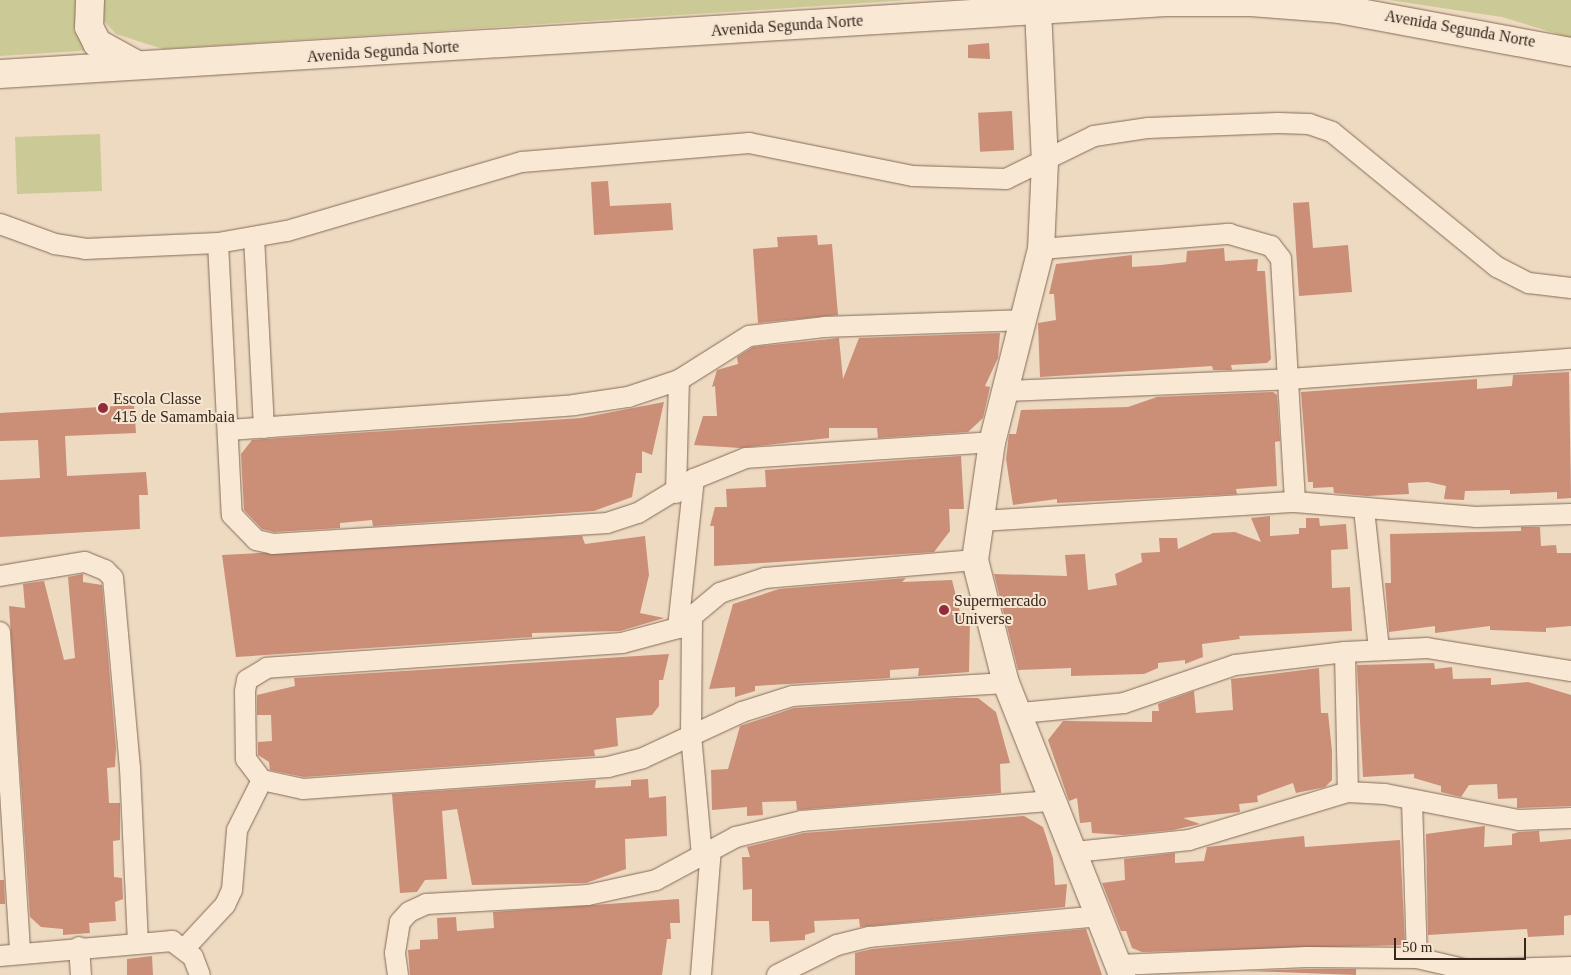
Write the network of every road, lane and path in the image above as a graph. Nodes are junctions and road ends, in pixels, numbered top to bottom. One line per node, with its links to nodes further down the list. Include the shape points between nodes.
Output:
1 (90, 0): 4 (main road, via 89,27 98,43)
2 (1038, 9): 3 (main road, Avenida Segunda Norte, via 1242,2 1339,9); 4 (main road, Avenida Segunda Norte); 6 (street)
3 (1571, 52)
4 (138, 66): 5 (main road, Avenida Segunda Norte)
5 (0, 74)
6 (1045, 162): 8 (street, via 1006,179 966,181 913,176 749,143 522,162 346,215); 10 (street); 11 (street, via 1069,146 1112,133 1148,128 1309,124 1352,145 1497,267 1529,283)
7 (0, 224): 9 (street, via 55,244 85,249)
8 (254, 236): 9 (street); 17 (street)
9 (218, 243): 18 (street)
10 (1041, 249): 12 (street); 14 (street, via 1228,234 1271,246 1281,259)
11 (1571, 288)
12 (1025, 320): 15 (street, via 825,327 749,336 705,359); 16 (street)
13 (1571, 359): 14 (street)
14 (1289, 379): 16 (street); 22 (street)
15 (680, 380): 17 (street, via 628,397 574,405); 21 (street)
16 (1007, 391): 19 (street)
17 (264, 428): 18 (street)
18 (229, 430): 21 (street, via 232,515 246,533 273,544 607,523 638,514)
19 (992, 442): 20 (street, via 746,458); 25 (street)
20 (694, 479): 21 (street); 28 (street)
21 (676, 493)
22 (1295, 502): 23 (street); 25 (street)
23 (1364, 509): 24 (street, via 1476,517); 30 (street)
24 (1571, 514)
25 (982, 521): 26 (street)
26 (975, 560): 28 (street, via 765,578 720,593); 33 (street)
27 (0, 576): 44 (street, via 85,562 105,570 113,578 129,758)
28 (685, 624): 35 (street); 36 (street, via 622,643 267,668 248,680 245,691 246,760)
29 (0, 632): 47 (street)
30 (1379, 650): 31 (street); 32 (street, via 1444,650)
31 (1344, 652): 34 (street, via 1235,665 1124,703); 37 (street)
32 (1571, 671)
33 (1006, 683): 34 (street); 35 (street, via 792,696)
34 (1021, 713): 38 (street)
35 (691, 735): 36 (street, via 643,758 608,767 303,789); 41 (street)
36 (262, 780): 46 (street, via 237,830 232,890 225,904)
37 (1348, 792): 39 (street, via 1385,794); 42 (street, via 1189,840)
38 (1051, 800): 41 (street, via 802,821 736,836); 42 (street)
39 (1412, 801): 40 (street, via 1519,820); 49 (street)
40 (1571, 818)
41 (706, 852): 56 (street, via 656,880 588,895 426,904 400,922 395,953); 57 (street)
42 (1075, 852): 43 (street)
43 (1099, 916): 50 (street, via 870,936 837,945); 52 (street)
44 (138, 943): 45 (street); 46 (street, via 172,941)
45 (79, 947): 47 (street); 54 (street)
46 (185, 948): 55 (street)
47 (20, 952): 48 (street)
48 (0, 956)
49 (1417, 958): 52 (street, via 1307,956); 53 (street)
50 (808, 967): 58 (street)
51 (1571, 967): 53 (street)
52 (1120, 970)
53 (1469, 972)
54 (80, 975)
55 (200, 975)
56 (398, 975)
57 (701, 975)
58 (777, 975)

